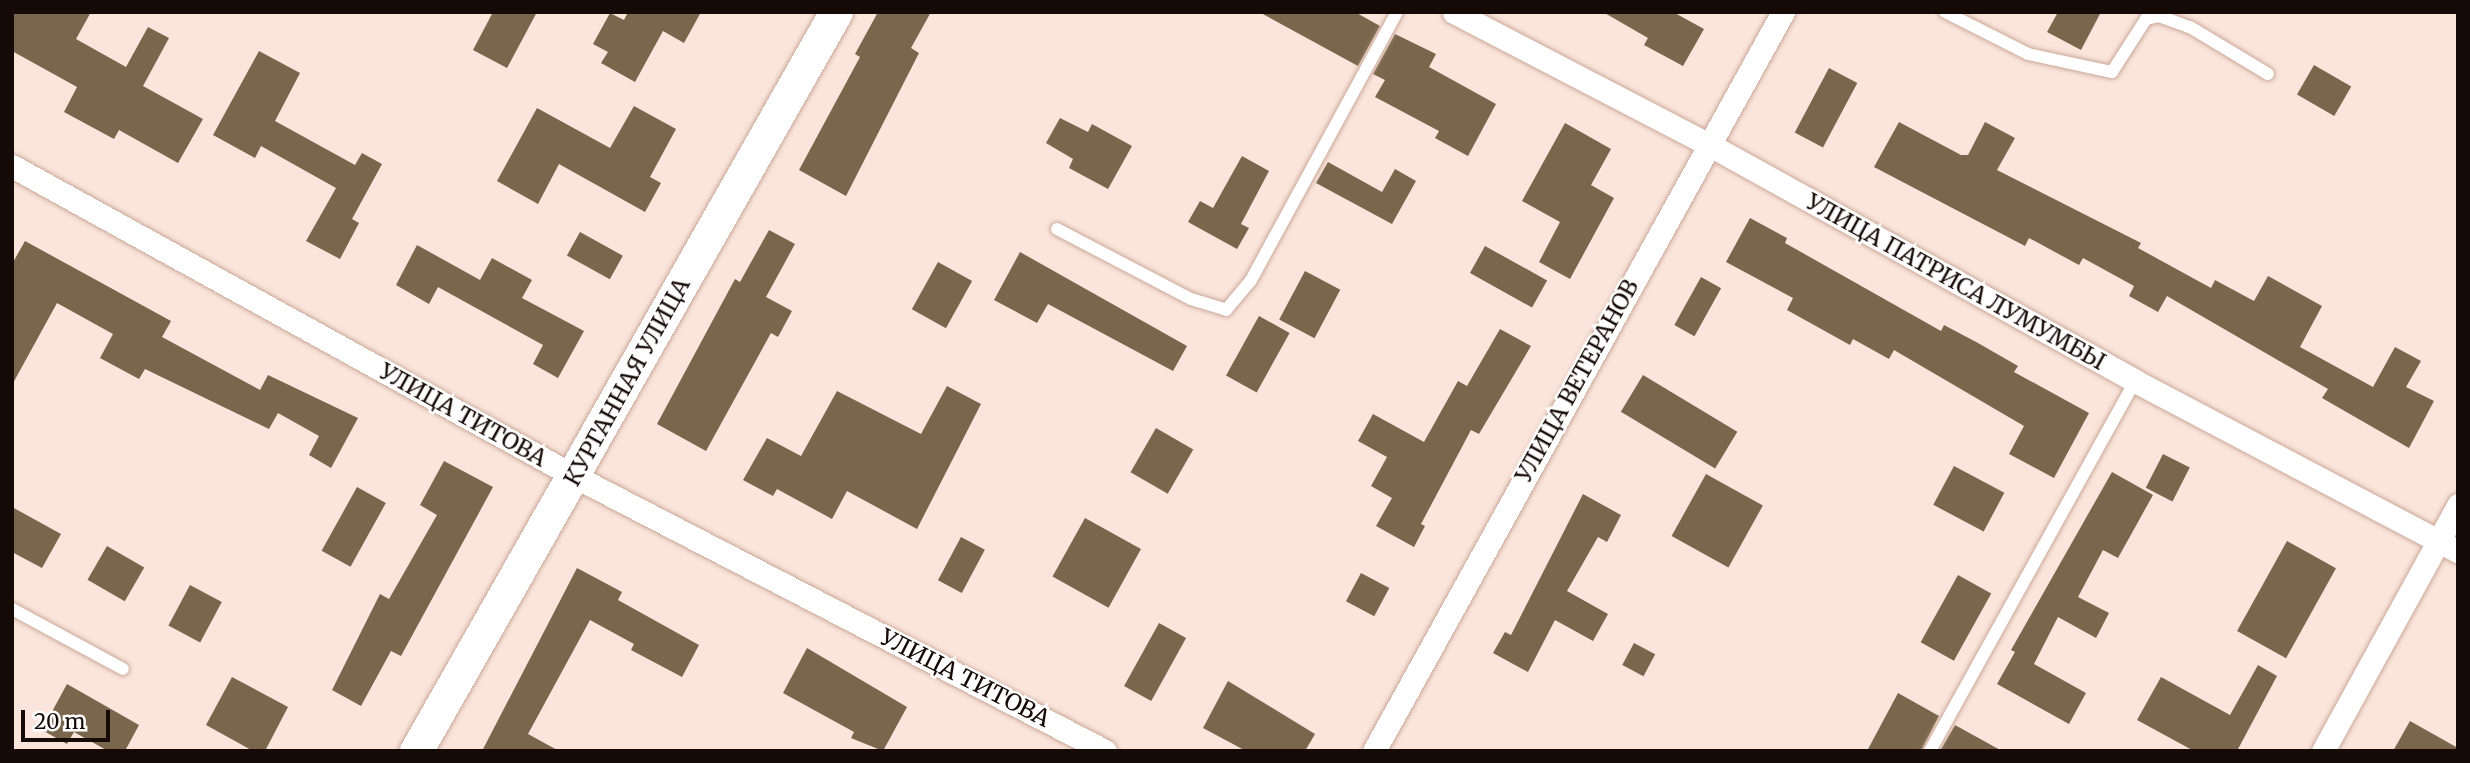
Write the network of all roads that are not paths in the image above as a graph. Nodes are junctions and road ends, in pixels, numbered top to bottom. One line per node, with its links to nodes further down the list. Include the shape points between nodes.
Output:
1 (835, 12): 11 (street, КУРГАННАЯ УЛИЦА)
2 (1397, 12): 9 (lane, via 1251,280 1226,310 1191,299)
3 (1454, 12): 7 (street, УЛИЦА ПАТРИСА ЛУМУМБЫ)
4 (1783, 12): 7 (street, УЛИЦА ВЕТЕРАНОВ)
5 (1945, 12): 6 (lane, via 2028,54 2112,72 2146,19 2159,16 2190,27)
6 (2268, 74)
7 (1708, 144): 10 (street, УЛИЦА ПАТРИСА ЛУМУМБЫ); 18 (street, УЛИЦА ВЕТЕРАНОВ)
8 (12, 166): 11 (street, УЛИЦА ТИТОВА)
9 (1057, 229)
10 (2135, 381): 13 (street, УЛИЦА ПАТРИСА ЛУМУМБЫ); 19 (lane)
11 (574, 476): 16 (street, КУРГАННАЯ УЛИЦА); 17 (street, УЛИЦА ТИТОВА)
12 (2458, 505): 13 (street)
13 (2448, 546): 20 (street)
14 (12, 609): 15 (lane)
15 (123, 669)
16 (416, 751)
17 (1105, 751)
18 (1374, 751)
19 (1930, 751)
20 (2323, 751)

